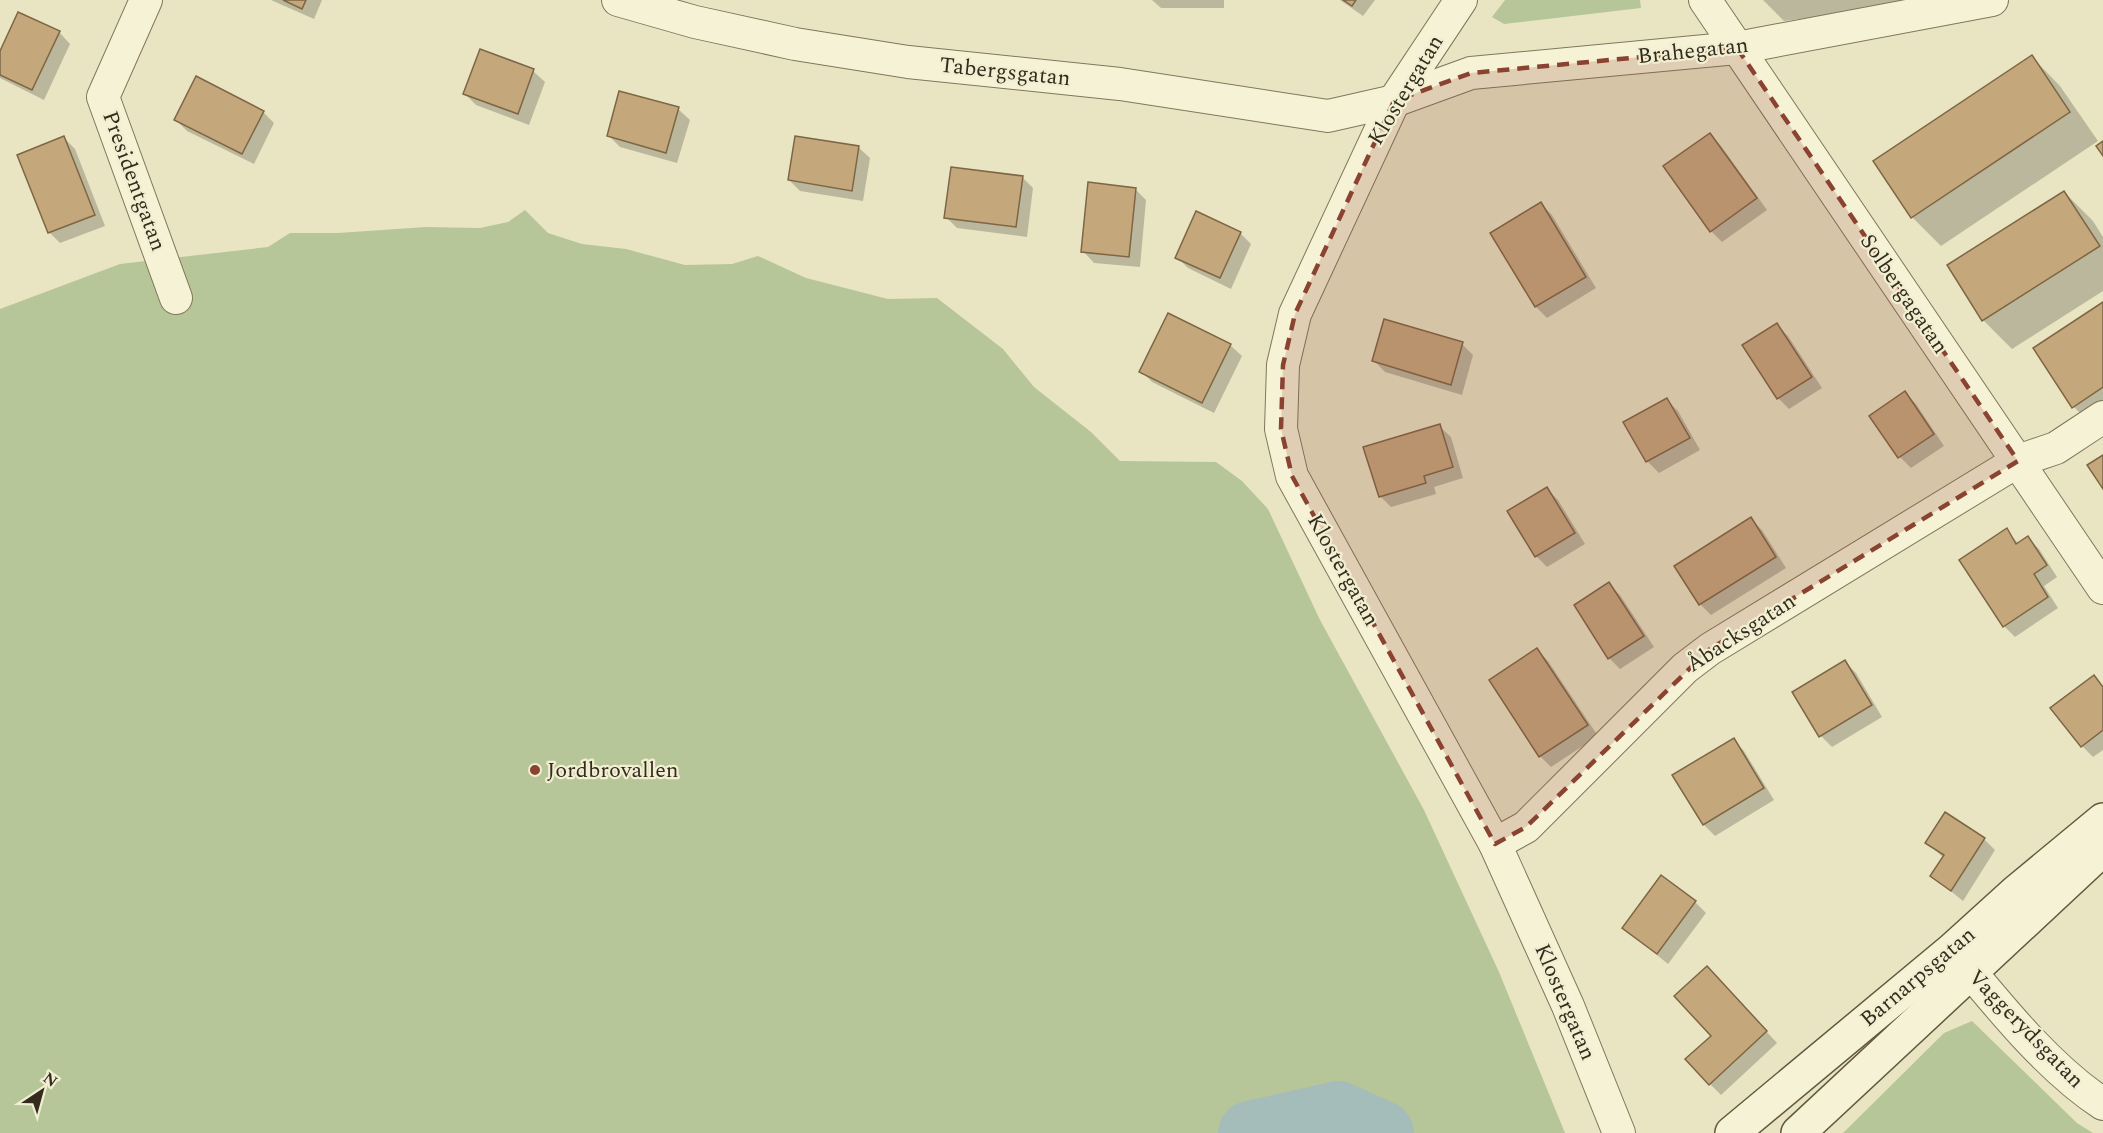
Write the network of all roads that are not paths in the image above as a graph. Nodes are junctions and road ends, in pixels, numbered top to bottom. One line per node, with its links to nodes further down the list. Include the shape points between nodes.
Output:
1 (146, 0): 8 (street, Presidentgatan, via 103,97)
2 (618, 0): 7 (street, Tabergsgatan, via 694,22 795,44 908,62 1120,84 1328,116)
3 (1461, 0): 7 (street, Klostergatan)
4 (1705, 0): 6 (street, Solbergagatan)
5 (1992, 0): 6 (street, Brahegatan)
6 (1737, 48): 7 (street, Brahegatan, via 1471,73); 10 (street, Solbergagatan)
7 (1394, 101): 13 (street, Klostergatan, via 1295,314 1282,365 1281,429 1292,476)
8 (176, 298)
9 (2103, 417): 10 (street, Åbacksgatan, via 2056,448)
10 (2018, 461): 11 (street, Solbergagatan); 13 (street, Åbacksgatan, via 1710,649 1685,668 1526,827)
11 (2103, 588)
12 (2103, 820): 15 (main road, Barnarpsgatan, via 2016,892)
13 (1495, 844): 17 (street, Klostergatan, via 1568,1006)
14 (2103, 849): 15 (main road, Barnarpsgatan)
15 (1961, 961): 16 (street, Vaggerydsgatan, via 2054,1064); 18 (main road, Barnarpsgatan); 19 (main road, Barnarpsgatan)
16 (2103, 1104)
17 (1618, 1133)
18 (1732, 1133)
19 (1798, 1133)

